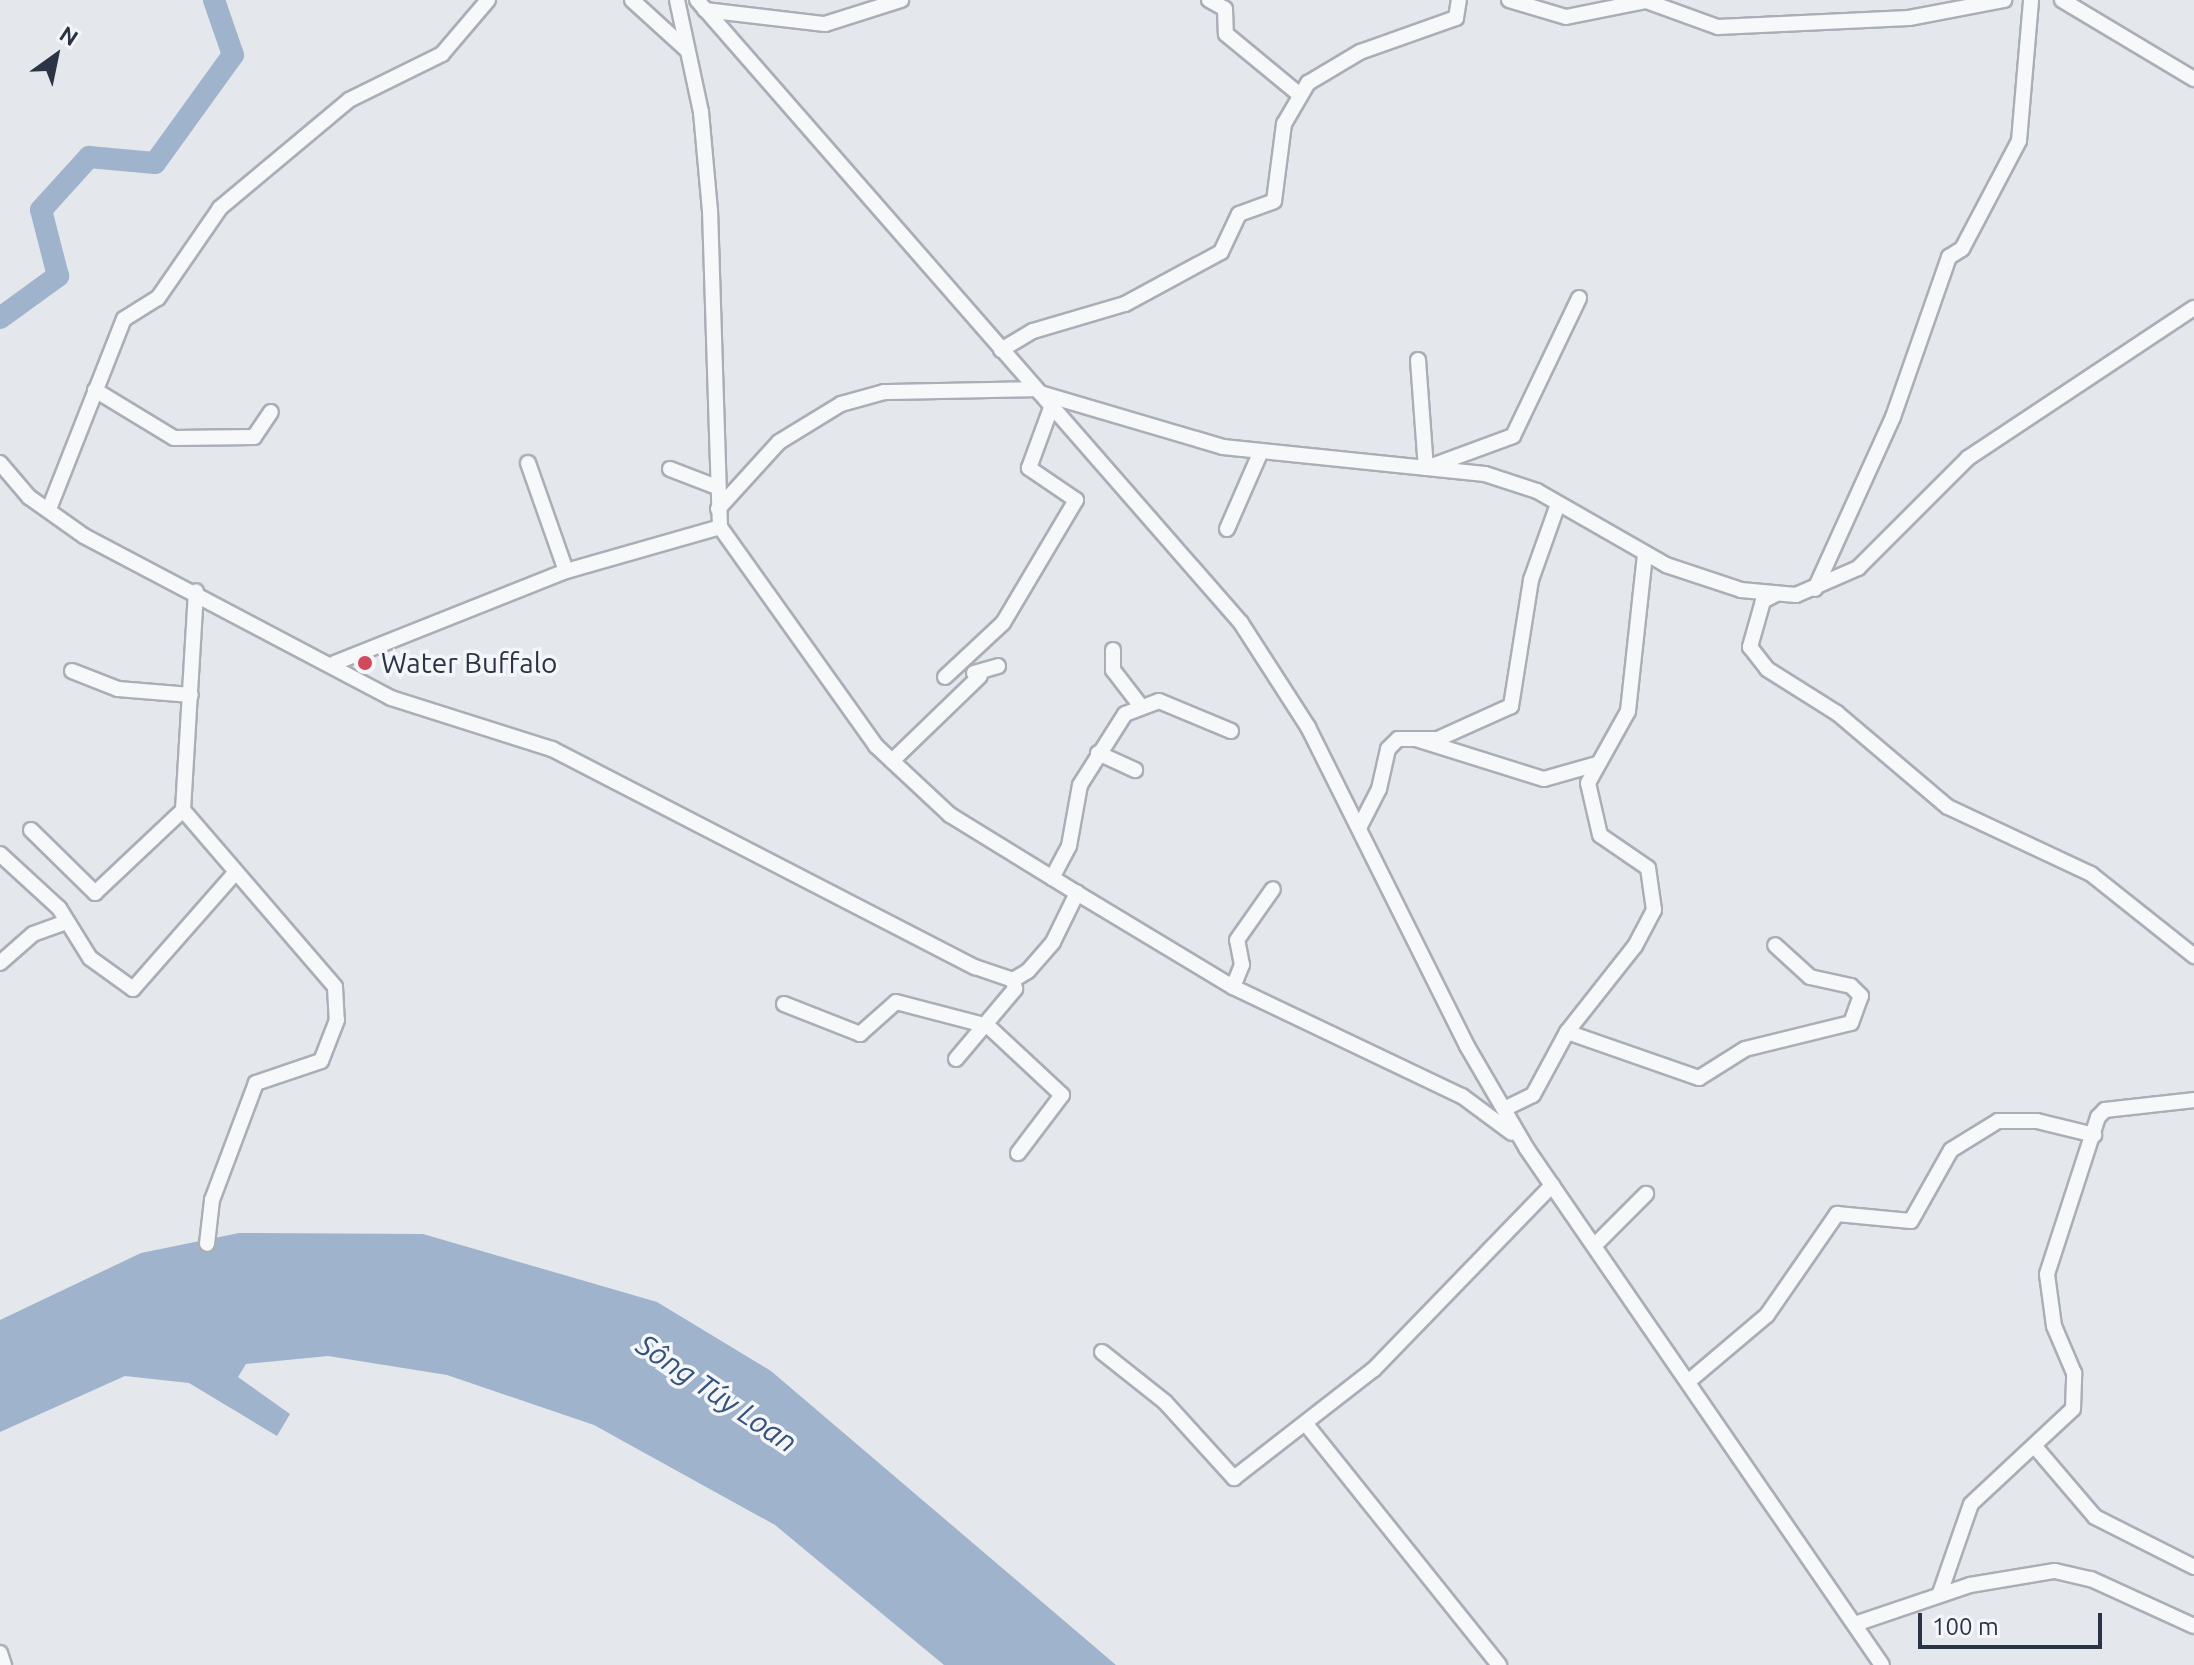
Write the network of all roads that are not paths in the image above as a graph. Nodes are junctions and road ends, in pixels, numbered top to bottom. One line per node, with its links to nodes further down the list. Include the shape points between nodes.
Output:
1 (488, 0): 19 (street, via 442,54 349,100 220,208 164,292 124,319)
2 (632, 0): 12 (street)
3 (677, 0): 12 (street)
4 (901, 0): 11 (street, via 825,24)
5 (1209, 0): 14 (street, via 1225,9 1226,34)
6 (1459, 0): 14 (street, via 1456,18 1330,66)
7 (1509, 0): 8 (street, via 1566,17 1646,1 1718,27 1909,18)
8 (2004, 0)
9 (2031, 0): 36 (street, via 2019,141 1962,249 1949,257 1893,417)
10 (2062, 0): 13 (street)
11 (701, 5): 17 (street)
12 (687, 50): 28 (street, via 710,210)
13 (2194, 79)
14 (1300, 95): 17 (street, via 1284,124 1274,201 1239,214 1221,252 1125,304 1033,331)
15 (1579, 298): 26 (street, via 1513,436)
16 (2194, 308): 36 (street, via 1968,458 1858,568)
17 (1001, 350): 20 (street)
18 (1418, 360): 26 (street)
19 (95, 390): 22 (street, via 174,438 254,437); 30 (street)
20 (1036, 390): 21 (street); 23 (street, via 1152,431); 31 (street, via 884,392 841,404 779,442)
21 (1051, 408): 41 (street, via 1029,468 1076,500 1003,623); 55 (street, via 1241,623 1308,727)
22 (271, 412)
23 (1261, 451): 26 (street); 33 (street)
24 (0, 463): 30 (street)
25 (528, 463): 35 (street)
26 (1426, 468): 29 (street, via 1485,474)
27 (670, 469): 28 (street)
28 (717, 487): 31 (street)
29 (1558, 504): 34 (street); 49 (street, via 1531,580 1511,706 1438,739)
30 (49, 509): 37 (street, via 84,536)
31 (718, 509): 32 (street)
32 (720, 527): 35 (street); 51 (street)
33 (1227, 529)
34 (1645, 555): 38 (street, via 1741,590); 52 (street, via 1628,711)
35 (566, 571): 40 (street)
36 (1815, 589): 38 (street)
37 (196, 591): 40 (street); 46 (street)
38 (1776, 594): 64 (street, via 1763,601 1750,647 1767,669 1837,713 1948,807 2091,874)
39 (1113, 650): 47 (street, via 1113,670)
40 (335, 663): 66 (street, via 391,698 552,749 975,967)
41 (960, 666): 44 (street); 45 (street)
42 (998, 666): 44 (street)
43 (72, 671): 46 (street, via 118,689)
44 (980, 676): 51 (street)
45 (945, 677)
46 (191, 695): 54 (street)
47 (1140, 705): 48 (street, via 1183,707); 50 (street, via 1116,723)
48 (1231, 731)
49 (1416, 739): 52 (street, via 1544,779); 55 (street, via 1398,739 1388,749 1379,789)
50 (1098, 753): 53 (street); 59 (street, via 1071,805 1069,846)
51 (892, 761): 59 (street, via 950,815)
52 (1597, 764): 70 (street, via 1588,783 1591,818 1600,835 1648,868 1654,910 1622,964)
53 (1135, 770)
54 (183, 810): 56 (street, via 95,893); 58 (street)
55 (1359, 828): 73 (street)
56 (31, 830)
57 (0, 854): 62 (street, via 59,908)
58 (234, 874): 62 (street, via 133,989 90,958); 79 (street, via 335,987 337,1020 321,1061 256,1083 212,1200)
59 (1052, 878): 61 (street)
60 (1273, 889): 67 (street, via 1237,940 1242,965)
61 (1077, 893): 66 (street, via 1053,942); 67 (street)
62 (63, 923): 65 (street, via 33,934)
63 (1775, 945): 70 (street, via 1810,977 1836,979 1861,996 1851,1023 1745,1049 1699,1078)
64 (2194, 956)
65 (0, 963)
66 (1013, 980): 69 (street, via 1015,989)
67 (1233, 987): 75 (street, via 1462,1096)
68 (784, 1004): 69 (street, via 860,1034 896,1002)
69 (988, 1026): 71 (street); 76 (street, via 1062,1095)
70 (1567, 1032): 73 (street, via 1533,1095)
71 (956, 1059)
72 (2194, 1100): 74 (street, via 2105,1110)
73 (1504, 1109): 75 (street)
74 (2094, 1135): 82 (street, via 2037,1121 1998,1121 1951,1150 1911,1221 1837,1214 1767,1315); 84 (street, via 2047,1274 2054,1326 2074,1373 2073,1409)
75 (1527, 1149): 77 (street)
76 (1018, 1153)
77 (1552, 1185): 80 (street); 83 (street, via 1409,1336)
78 (1646, 1194): 80 (street)
79 (207, 1244)
80 (1596, 1244): 82 (street)
81 (1102, 1352): 83 (street, via 1165,1402 1230,1477)
82 (1689, 1381): 87 (street)
83 (1306, 1424): 91 (street)
84 (2037, 1449): 85 (street, via 2095,1517); 86 (street, via 1971,1504)
85 (2194, 1567)
86 (1940, 1593): 87 (street); 88 (street, via 2055,1571 2091,1579)
87 (1858, 1623): 92 (street)
88 (2194, 1626)
89 (0, 1653): 90 (street)
90 (4, 1665)
91 (1499, 1665)
92 (1882, 1665)

